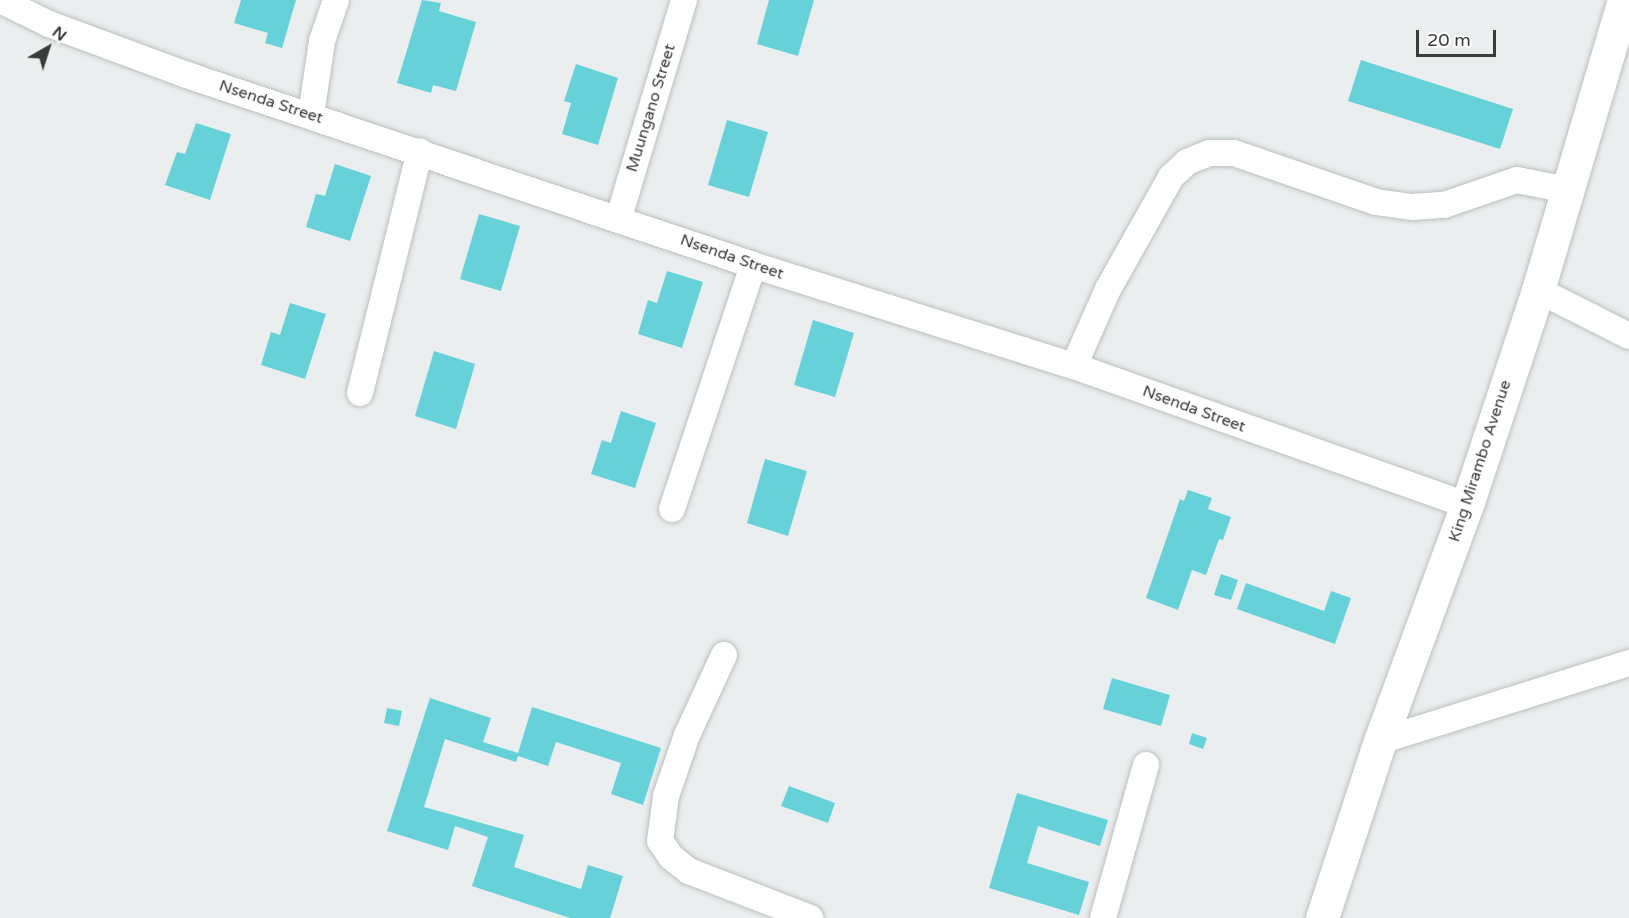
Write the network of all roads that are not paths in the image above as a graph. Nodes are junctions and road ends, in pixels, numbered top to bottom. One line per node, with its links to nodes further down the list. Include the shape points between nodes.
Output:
1 (0, 0): 5 (street, Nsenda Street, via 118,50)
2 (336, 0): 5 (street, via 319,52)
3 (684, 0): 8 (street, Muungano Street)
4 (1624, 0): 7 (main road, King Mirambo Avenue)
5 (311, 115): 6 (street, Nsenda Street)
6 (420, 151): 8 (street, Nsenda Street); 13 (street)
7 (1568, 190): 10 (main road, King Mirambo Avenue); 12 (street, via 1538,181 1517,180 1444,205 1413,207 1376,202 1234,153 1209,153 1187,162 1171,177 1108,289)
8 (618, 217): 9 (street, Nsenda Street)
9 (753, 265): 12 (street, Nsenda Street); 15 (street)
10 (1538, 290): 11 (street); 14 (main road, King Mirambo Avenue)
11 (1629, 336)
12 (1074, 366): 14 (street, Nsenda Street)
13 (360, 393)
14 (1467, 505): 18 (main road, King Mirambo Avenue)
15 (672, 510)
16 (723, 654): 20 (street, via 687,735 666,796 660,841 671,857 689,871)
17 (1629, 663): 18 (street)
18 (1380, 741): 22 (main road, King Mirambo Avenue)
19 (1146, 765): 21 (street)
20 (810, 918)
21 (1103, 918)
22 (1322, 918)

